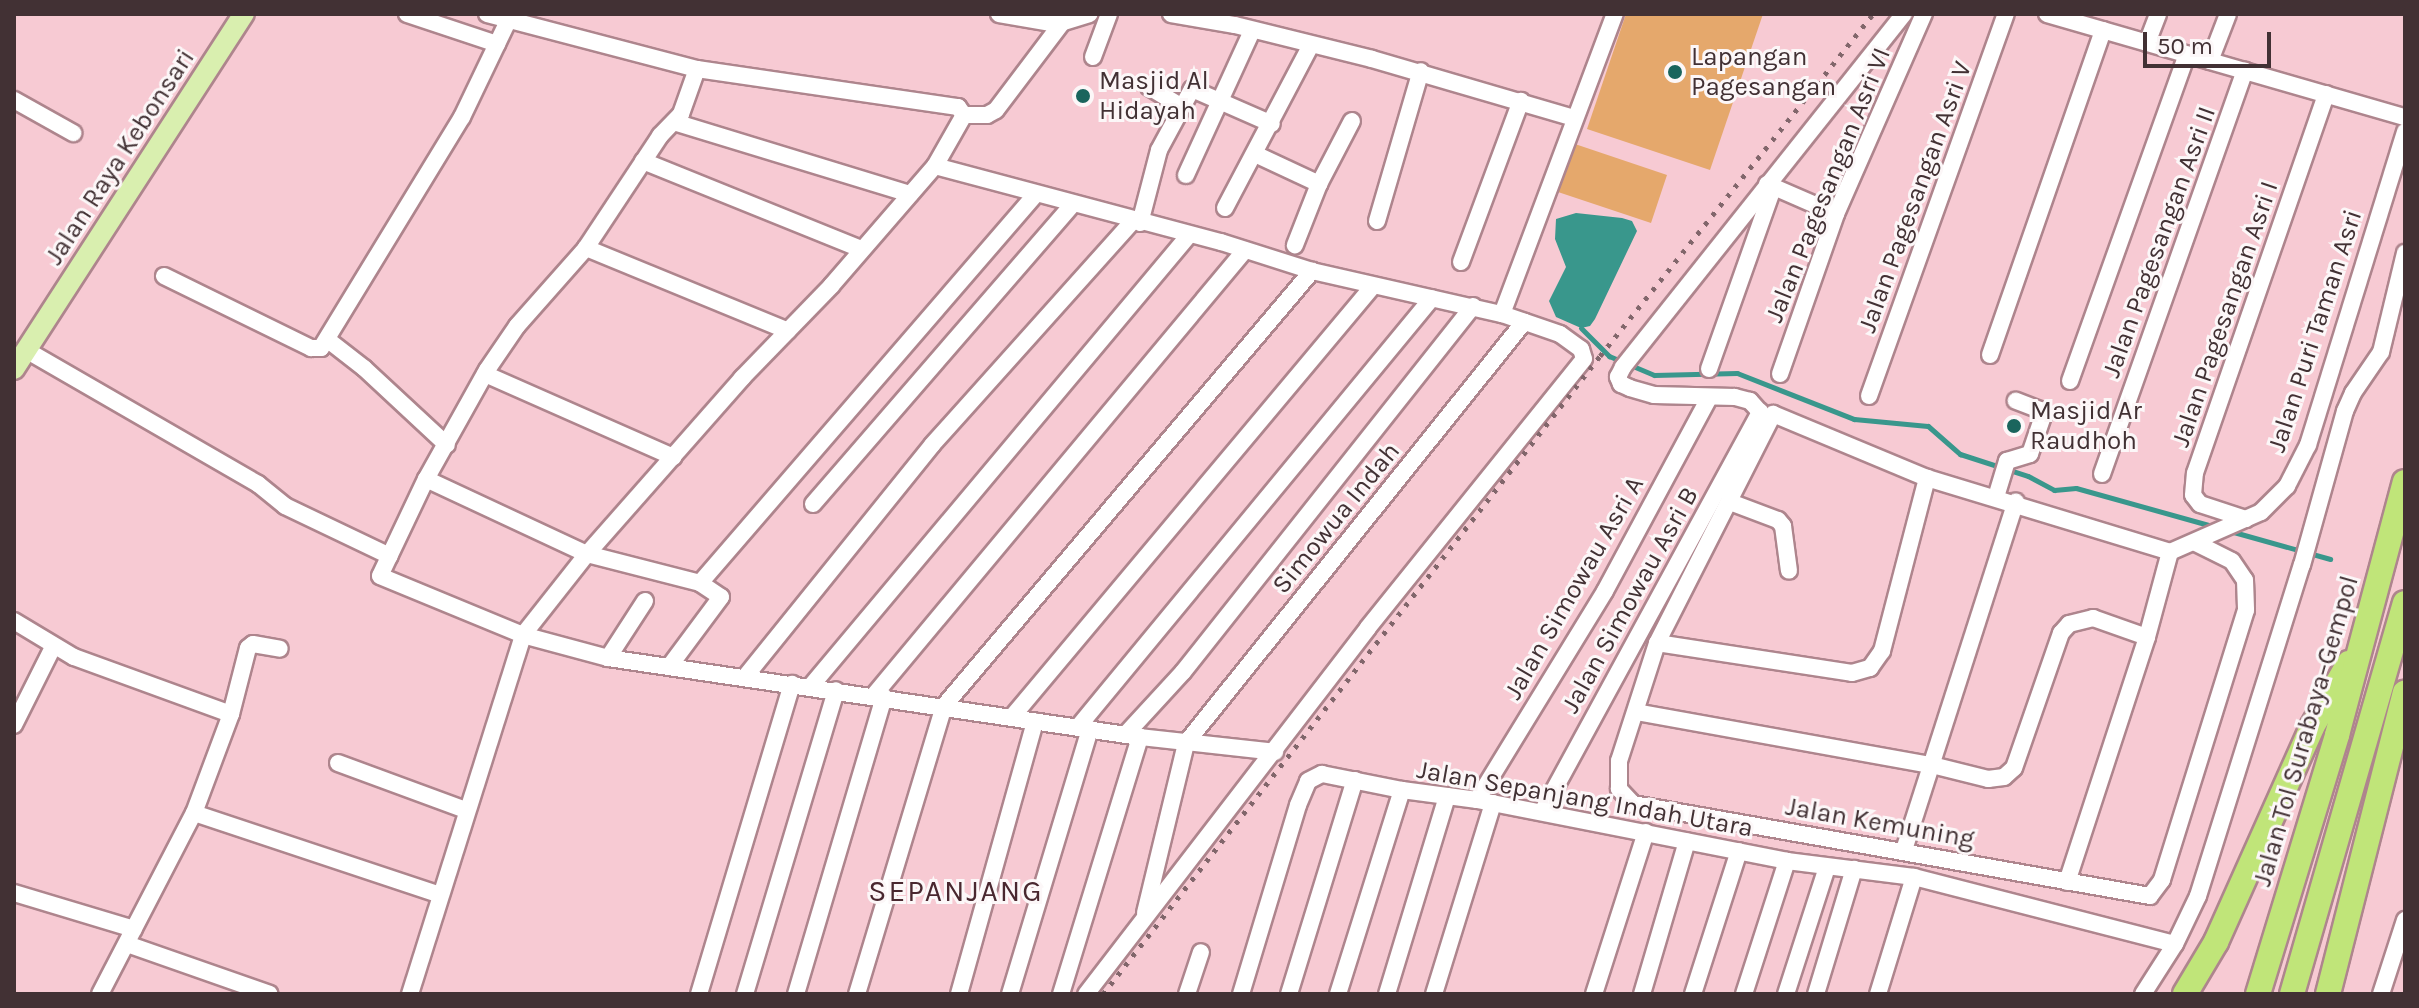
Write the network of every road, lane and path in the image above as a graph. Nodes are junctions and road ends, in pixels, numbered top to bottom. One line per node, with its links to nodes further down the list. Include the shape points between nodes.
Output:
1 (244, 14): 72 (main road, Jalan Raya Kebonsari)
2 (407, 14): 21 (street)
3 (487, 14): 16 (street)
4 (1002, 14): 17 (street)
5 (1089, 14): 17 (street)
6 (1109, 14): 24 (street)
7 (1171, 14): 19 (street)
8 (1615, 14): 37 (street)
9 (1904, 14): 48 (street)
10 (1924, 14): 53 (street, Jalan Pagesangan Asri VI)
11 (2006, 14): 79 (street, Jalan Pagesangan Asri V)
12 (2047, 14): 15 (street)
13 (2158, 14): 20 (street)
14 (2228, 14): 25 (street)
15 (2067, 17): 18 (street)
16 (508, 21): 21 (street); 26 (street)
17 (1047, 21): 35 (street, via 996,110)
18 (2103, 30): 20 (street); 73 (street)
19 (1252, 31): 22 (street); 32 (street)
20 (2147, 43): 23 (street)
21 (497, 44): 71 (street, via 462,117)
22 (1311, 45): 27 (street); 40 (street)
23 (2187, 54): 25 (street); 78 (street)
24 (1093, 57)
25 (2210, 61): 28 (street)
26 (697, 69): 35 (street, via 958,107); 39 (street)
27 (1421, 71): 33 (street); 54 (street)
28 (2245, 71): 30 (street); 85 (street, Jalan Pagesangan Asri II)
29 (1149, 87): 34 (street)
30 (2326, 94): 36 (street); 93 (street, Jalan Pagesangan Asri I, via 2195,473 2193,495 2200,504)
31 (14, 100): 42 (street)
32 (1220, 100): 34 (street, via 1195,88); 40 (street); 46 (street)
33 (1521, 101): 37 (street); 62 (street)
34 (1181, 106): 55 (street, via 1159,150)
35 (973, 115): 45 (street)
36 (2405, 117)
37 (1574, 118): 68 (street)
38 (1352, 121): 47 (street)
39 (674, 122): 44 (street); 49 (street)
40 (1272, 124): 43 (street)
41 (2405, 132): 93 (street, Jalan Puri Taman Asri, via 2308,445 2287,486)
42 (73, 133)
43 (1255, 154): 47 (street); 52 (street)
44 (643, 161): 58 (street); 59 (street)
45 (935, 166): 49 (street); 50 (street)
46 (1186, 175)
47 (1319, 184): 57 (street)
48 (1770, 186): 53 (street); 75 (street); 80 (street, via 1618,377 1621,384 1654,395)
49 (910, 194): 59 (street)
50 (1035, 195): 51 (street); 99 (street)
51 (1072, 205): 55 (street); 92 (street)
52 (1225, 208)
53 (1836, 214): 77 (street, Jalan Pagesangan Asri VI)
54 (1377, 221)
55 (1138, 222): 56 (street); 111 (street, via 932,445)
56 (1189, 235): 60 (street); 113 (street)
57 (1295, 245)
58 (586, 248): 70 (street); 76 (street, via 517,326)
59 (861, 249): 70 (street)
60 (1245, 250): 63 (street); 116 (street)
61 (2405, 253): 150 (street, via 2381,352 2345,411 2198,896)
62 (1461, 262)
63 (1312, 271): 65 (street); 117 (street)
64 (164, 276): 71 (street, via 311,348 321,348)
65 (1373, 286): 66 (street); 120 (street)
66 (1432, 298): 67 (street); 123 (street)
67 (1473, 306): 68 (street); 124 (street)
68 (1502, 314): 69 (street)
69 (1524, 322): 125 (street, Simowua Indah); 126 (street, via 1560,334 1581,349 1584,359)
70 (788, 331): 84 (street)
71 (328, 340): 83 (street)
72 (26, 350): 74 (main road, Jalan Raya Kebonsari); 97 (street, via 258,484 285,506)
73 (1990, 355)
74 (14, 369)
75 (1709, 369)
76 (485, 374): 83 (street); 84 (street)
77 (1780, 374)
78 (2070, 381)
79 (1869, 396)
80 (1709, 398): 82 (street, via 1750,401); 132 (street, Jalan Simowau Asri A)
81 (2016, 401): 88 (street, via 2043,416 2030,454 2009,458)
82 (1767, 413): 86 (street); 90 (street, Jalan Kemuning); 134 (street, Jalan Simowau Asri B)
83 (447, 445): 87 (street)
84 (673, 457): 96 (street)
85 (2102, 474)
86 (1927, 478): 88 (street); 105 (street, via 1882,651 1870,668 1852,673)
87 (426, 479): 96 (street); 97 (street)
88 (2001, 482): 91 (street)
89 (2405, 482): 106 (highway, Jalan Tol Surabaya–Gempol)
90 (1730, 502): 98 (street, via 1778,520); 105 (street, Jalan Kemuning)
91 (2016, 502): 95 (street); 128 (street)
92 (813, 504)
93 (2246, 519): 94 (street, Jalan Puri Taman Asri)
94 (2200, 541): 95 (street, Jalan Puri Taman Asri); 144 (street, Jalan Kemuning, via 2232,561 2245,580 2246,610 2162,880 2150,896)
95 (2170, 552): 104 (street)
96 (587, 554): 99 (street); 103 (street)
97 (390, 556): 103 (street, via 380,576)
98 (1789, 571)
99 (700, 583): 110 (street, via 721,597)
100 (645, 601): 109 (street)
101 (2405, 603): 179 (highway)
102 (14, 621): 107 (street)
103 (523, 635): 109 (street); 133 (street)
104 (2147, 637): 128 (street, via 2093,618 2069,624 2061,633 2014,768 2004,777 1988,779); 144 (street)
105 (1657, 643): 118 (street, Jalan Kemuning)
106 (2362, 644): 177 (highway, via 2312,727 2216,942); 178 (highway, Jalan Tol Surabaya–Gempol)
107 (53, 647): 119 (street); 122 (street)
108 (280, 649): 119 (street, via 249,645)
109 (608, 658): 110 (street)
110 (669, 667): 111 (street)
111 (745, 677): 112 (street)
112 (792, 684): 113 (street); 155 (street)
113 (811, 686): 114 (street)
114 (836, 690): 116 (street); 156 (street)
115 (2405, 693): 180 (highway)
116 (879, 696): 117 (street); 157 (street)
117 (944, 706): 120 (street); 158 (street)
118 (1636, 712): 128 (street); 138 (street, Jalan Kemuning, via 1619,770 1619,789 1633,804)
119 (231, 714): 135 (street)
120 (1012, 717): 121 (street)
121 (1035, 721): 123 (street); 159 (street)
122 (14, 725)
123 (1084, 728): 124 (street); 160 (street)
124 (1133, 736): 125 (street); 161 (street)
125 (1186, 743): 126 (street); 148 (street)
126 (1275, 752): 148 (street)
127 (338, 763): 133 (street)
128 (1932, 765): 138 (street)
129 (1355, 780): 130 (street, Jalan Sepanjang Indah Utara); 164 (street, Jalan Sepanjang Indah Utara, via 1315,774 1308,781); 165 (street)
130 (1402, 790): 131 (street, Jalan Sepanjang Indah Utara); 166 (street)
131 (1447, 796): 132 (street, Jalan Sepanjang Indah Utara); 167 (street)
132 (1485, 801): 134 (street, Jalan Sepanjang Indah Utara); 168 (street, Jalan Simowau Asri A)
133 (466, 810): 146 (street)
134 (1542, 812): 136 (street, Jalan Sepanjang Indah Utara)
135 (194, 813): 146 (street); 149 (street)
136 (1646, 832): 137 (street, Jalan Sepanjang Indah Utara); 169 (street)
137 (1687, 841): 139 (street, Jalan Sepanjang Indah Utara); 170 (street)
138 (1904, 850): 144 (street, Jalan Kemuning)
139 (1739, 851): 140 (street, Jalan Sepanjang Indah Utara); 171 (street)
140 (1787, 861): 141 (street, Jalan Sepanjang Indah Utara); 172 (street)
141 (1827, 867): 142 (street, Jalan Sepanjang Indah Utara); 173 (street)
142 (1854, 869): 143 (street, Jalan Sepanjang Indah Utara); 174 (street)
143 (1914, 877): 150 (street, Jalan Sepanjang Indah Utara); 175 (street)
144 (2067, 882)
145 (14, 893): 149 (street)
146 (440, 895): 154 (street)
147 (2405, 920): 181 (street)
148 (1143, 921): 162 (street)
149 (130, 936): 152 (street); 153 (street)
150 (2175, 944): 176 (street)
151 (1201, 952): 163 (street)
152 (100, 994)
153 (270, 994)
154 (410, 994)
155 (699, 994)
156 (745, 994)
157 (796, 994)
158 (857, 994)
159 (959, 994)
160 (1010, 994)
161 (1061, 994)
162 (1086, 994)
163 (1187, 994)
164 (1241, 994)
165 (1289, 994)
166 (1338, 994)
167 (1387, 994)
168 (1434, 994)
169 (1594, 994)
170 (1642, 994)
171 (1693, 994)
172 (1744, 994)
173 (1786, 994)
174 (1816, 994)
175 (1878, 994)
176 (2143, 994)
177 (2185, 994)
178 (2258, 994)
179 (2292, 994)
180 (2328, 994)
181 (2381, 994)

